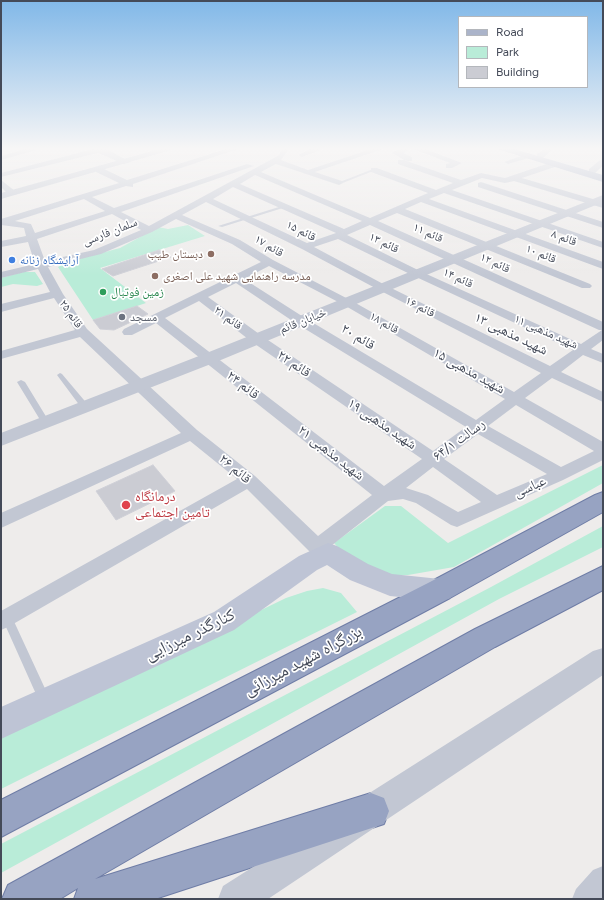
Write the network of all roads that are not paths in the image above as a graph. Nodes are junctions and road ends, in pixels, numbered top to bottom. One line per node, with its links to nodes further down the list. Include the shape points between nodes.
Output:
1 (20, 191): 12 (street)
2 (101, 191): 14 (street)
3 (143, 191): 15 (street)
4 (173, 191): 15 (street)
5 (220, 191): 16 (street, سلمان فارسی)
6 (249, 191): 19 (street, قائم ۱۳)
7 (299, 191): 26 (street, قائم ۱۱)
8 (438, 191): 11 (street)
9 (499, 191): 23 (street)
10 (560, 191): 18 (street)
11 (441, 192): 17 (street); 28 (street)
12 (12, 193): 13 (street)
13 (1, 196)
14 (84, 196): 21 (street); 22 (street)
15 (156, 197): 21 (street)
16 (206, 199): 24 (street, سلمان فارسی); 25 (street, قائم ۱۵)
17 (421, 199): 20 (street); 34 (street, قائم ۸)
18 (599, 202): 23 (street, خیابان قائم)
19 (284, 207): 25 (lane); 33 (street, قائم ۱۳)
20 (396, 209): 26 (street); 38 (street, قائم ۱۰)
21 (114, 211): 32 (street); 35 (street)
22 (32, 212): 27 (street); 30 (street, قائم ۲۵)
23 (567, 213): 28 (street, خیابان قائم); 29 (street)
24 (176, 216): 32 (street, سلمان فارسی); 41 (street, قائم ۱۷, via 236,242)
25 (247, 218): 31 (lane); 39 (street, قائم ۱۵)
26 (369, 221): 33 (street); 40 (street, قائم ۱۱)
27 (1, 222): 30 (street)
28 (541, 223): 34 (street, خیابان قائم); 37 (street)
29 (603, 225)
30 (28, 226): 35 (street, قائم ۲۵)
31 (220, 226)
32 (148, 230): 42 (street, سلمان فارسی, via 97,252)
33 (341, 234): 39 (street); 45 (street, قائم ۱۳)
34 (515, 234): 38 (street, خیابان قائم); 43 (street, قائم ۸)
35 (31, 238): 36 (street); 42 (street, قائم ۲۵)
36 (1, 244)
37 (603, 245)
38 (486, 246): 40 (street, خیابان قائم); 47 (street, قائم ۱۰)
39 (306, 247): 48 (street, قائم ۱۵)
40 (455, 259): 45 (street, خیابان قائم); 57 (street, قائم ۱۲)
41 (269, 262): 46 (street); 51 (street, قائم ۱۷)
42 (41, 265): 44 (street, سلمان فارسی); 49 (street, قائم ۲۵)
43 (603, 266)
44 (1, 274)
45 (418, 274): 48 (street, خیابان قائم); 52 (street, قائم ۱۴)
46 (236, 278): 50 (street); 55 (street, قائم ۲۰)
47 (586, 286)
48 (383, 288): 51 (street, خیابان قائم); 56 (street, قائم ۱۶)
49 (57, 294): 53 (street); 58 (street, قائم ۲۵)
50 (199, 296): 54 (street); 61 (street, قائم ۲۱)
51 (348, 303): 55 (street, خیابان قائم); 62 (street, قائم ۱۸)
52 (487, 305): 63 (street, شهید مذهبی ۱۱)
53 (1, 308)
54 (157, 318): 59 (street); 65 (street, قائم ۲۴)
55 (302, 321): 61 (street, خیابان قائم); 77 (street, قائم ۲۰)
56 (456, 325): 67 (street, شهید مذهبی ۱۳)
57 (603, 327)
58 (83, 332): 64 (street); 70 (street, قائم ۲۵)
59 (128, 332)
60 (603, 334): 63 (street, رسالت ۶۴/۱)
61 (257, 339): 65 (street, خیابان قائم); 71 (street, قائم ۲۲)
62 (421, 344): 72 (street, شهید مذهبی ۱۵)
63 (583, 349): 66 (street, شهید مذهبی ۱۱); 67 (street, رسالت ۶۴/۱)
64 (1, 355)
65 (210, 358): 70 (street, خیابان قائم); 75 (street, قائم ۲۴)
66 (603, 359)
67 (551, 372): 72 (street, رسالت ۶۴/۱); 73 (street, شهید مذهبی ۱۳)
68 (60, 375): 74 (lane)
69 (21, 382): 76 (lane)
70 (139, 387): 74 (street, خیابان قائم); 78 (street, قائم ۲۶)
71 (330, 388): 82 (street, شهید مذهبی ۱۹)
72 (516, 398): 77 (street, رسالت ۶۴/۱); 80 (street, شهید مذهبی ۱۵)
73 (603, 398)
74 (86, 408): 76 (street, خیابان قائم)
75 (277, 411): 85 (street, شهید مذهبی ۲۱)
76 (46, 423): 79 (street, خیابان قائم)
77 (477, 427): 82 (street, رسالت ۶۴/۱); 83 (street, قائم ۲۰)
78 (192, 434): 84 (street, قائم ۲۶); 88 (street)
79 (1, 440)
80 (603, 449)
81 (603, 453): 87 (street, عباسی)
82 (434, 459): 85 (street, رسالت ۶۴/۱); 87 (street, شهید مذهبی ۱۹)
83 (554, 470)
84 (249, 480): 89 (street, قائم ۲۶); 92 (street)
85 (384, 495): 87 (street, عباسی, via 403,493 422,499 457,520); 89 (street, رسالت ۶۴/۱)
86 (603, 501): 91 (highway, بزرگراه شهید میرزائی)
87 (495, 503)
88 (1, 521)
89 (323, 550): 91 (main road, via 359,572 390,585); 94 (main road, کنارگذر میرزایی, via 224,621)
90 (603, 577): 99 (highway, via 485,638)
91 (440, 590): 97 (highway, بزرگراه شهید میرزائی)
92 (4, 619): 94 (lane)
93 (603, 660): 96 (street)
94 (46, 702): 95 (main road, کنارگذر میرزایی)
95 (1, 723)
96 (371, 811): 100 (highway); 101 (street)
97 (1, 819)
98 (603, 880): 102 (street)
99 (22, 899)
100 (94, 899)
101 (236, 899)
102 (586, 899)

